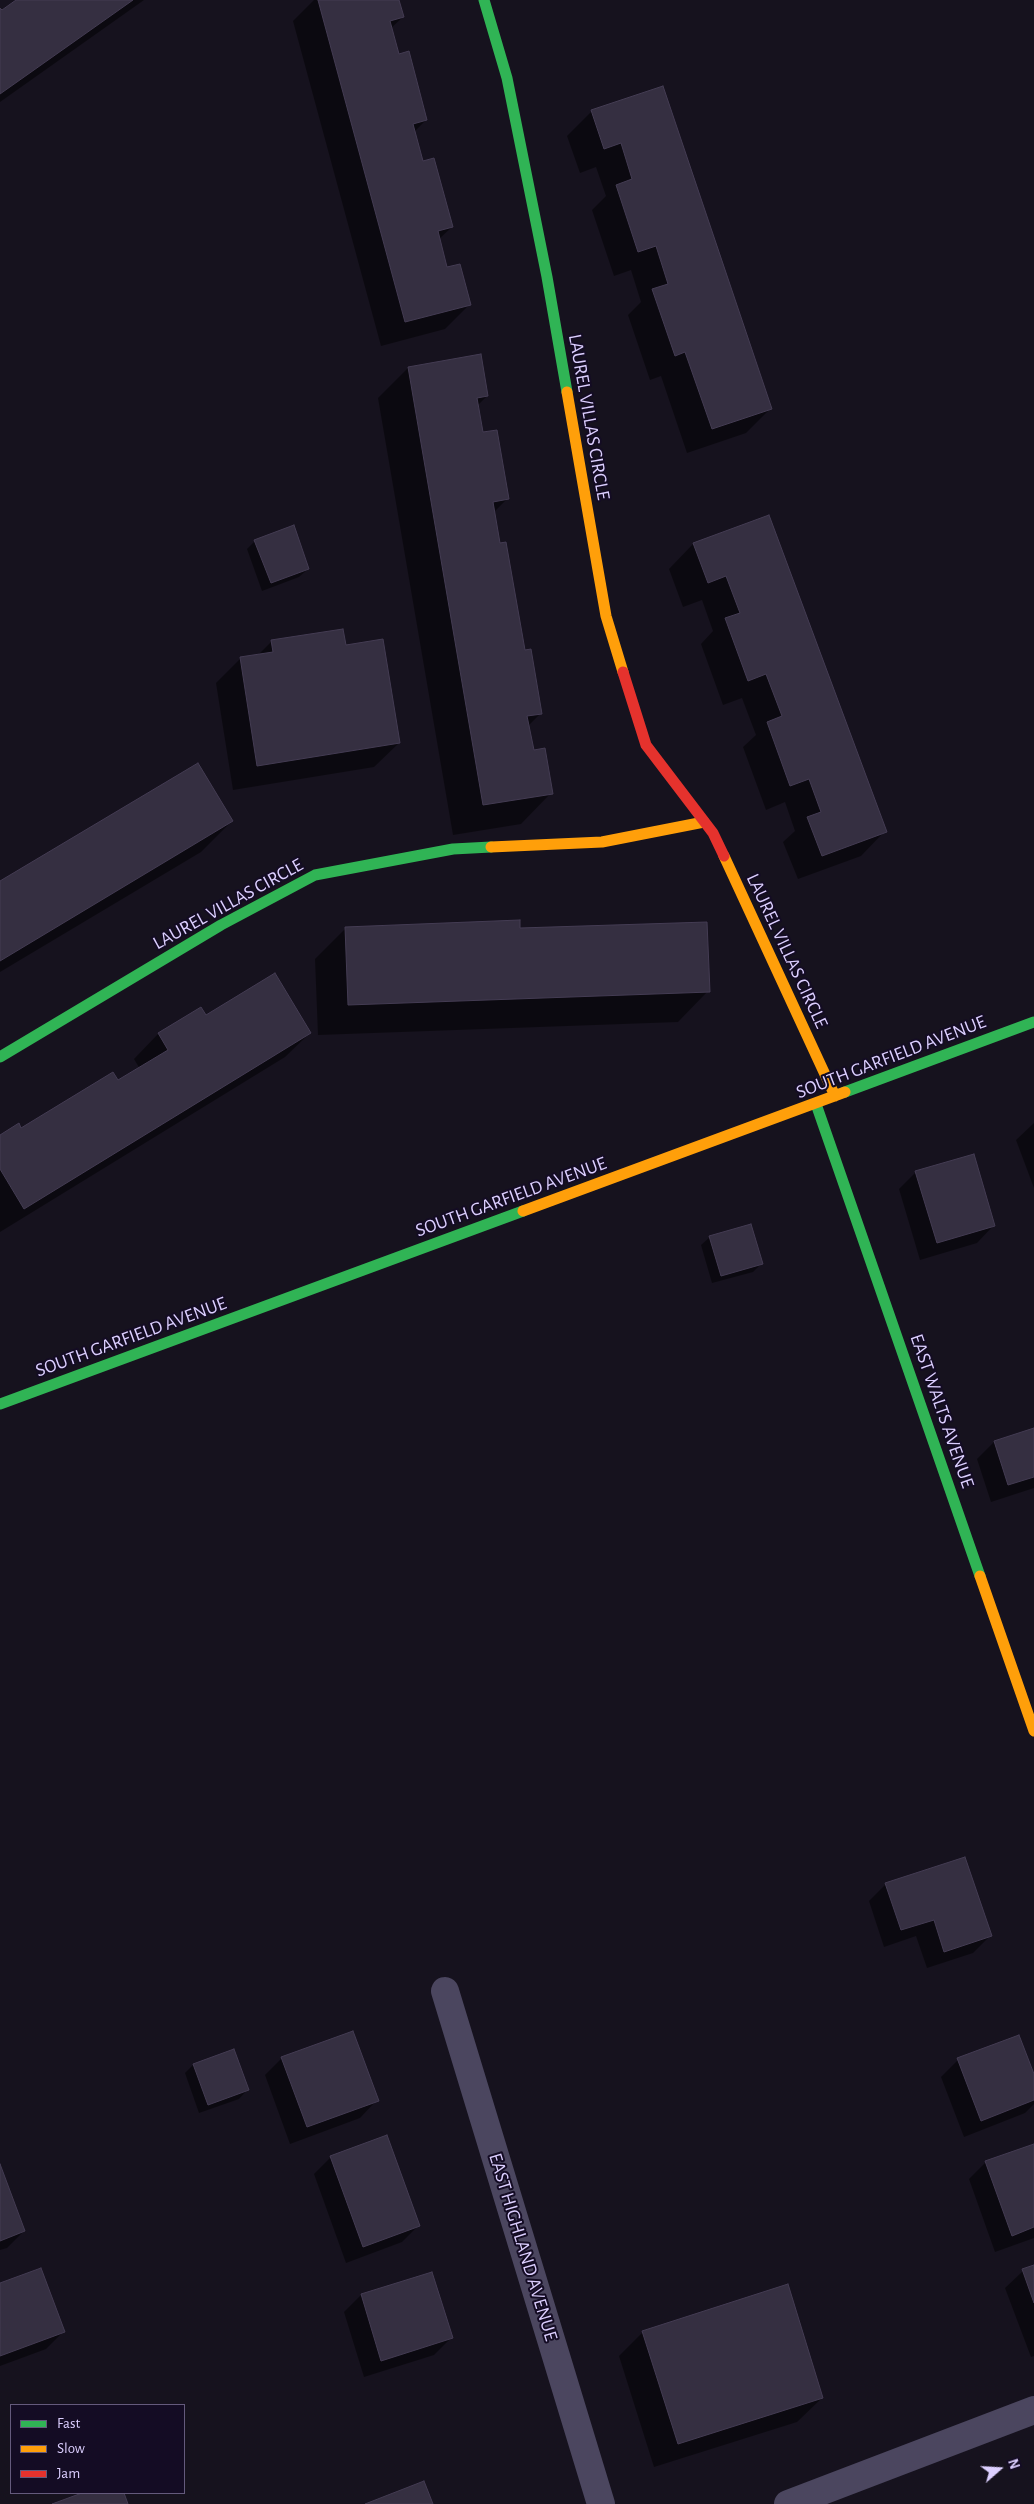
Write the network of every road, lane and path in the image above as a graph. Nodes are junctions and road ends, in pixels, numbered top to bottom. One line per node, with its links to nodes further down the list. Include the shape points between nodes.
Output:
1 (484, 0): 2 (street, LAUREL VILLAS CIRCLE, via 507,78 547,277 606,616 646,745)
2 (704, 822): 4 (street, LAUREL VILLAS CIRCLE, via 602,842 454,849 315,875 221,925); 5 (street, LAUREL VILLAS CIRCLE, via 713,833)
3 (1034, 1022): 5 (street, SOUTH GARFIELD AVENUE)
4 (0, 1057)
5 (835, 1096): 6 (street, SOUTH GARFIELD AVENUE)
6 (816, 1104): 7 (street, SOUTH GARFIELD AVENUE); 8 (street, EAST WALTS AVENUE)
7 (0, 1404)
8 (1034, 1731)
9 (445, 1991): 11 (street, EAST HIGHLAND AVENUE)
10 (1034, 2410): 12 (street)
11 (601, 2504)
12 (788, 2504)

